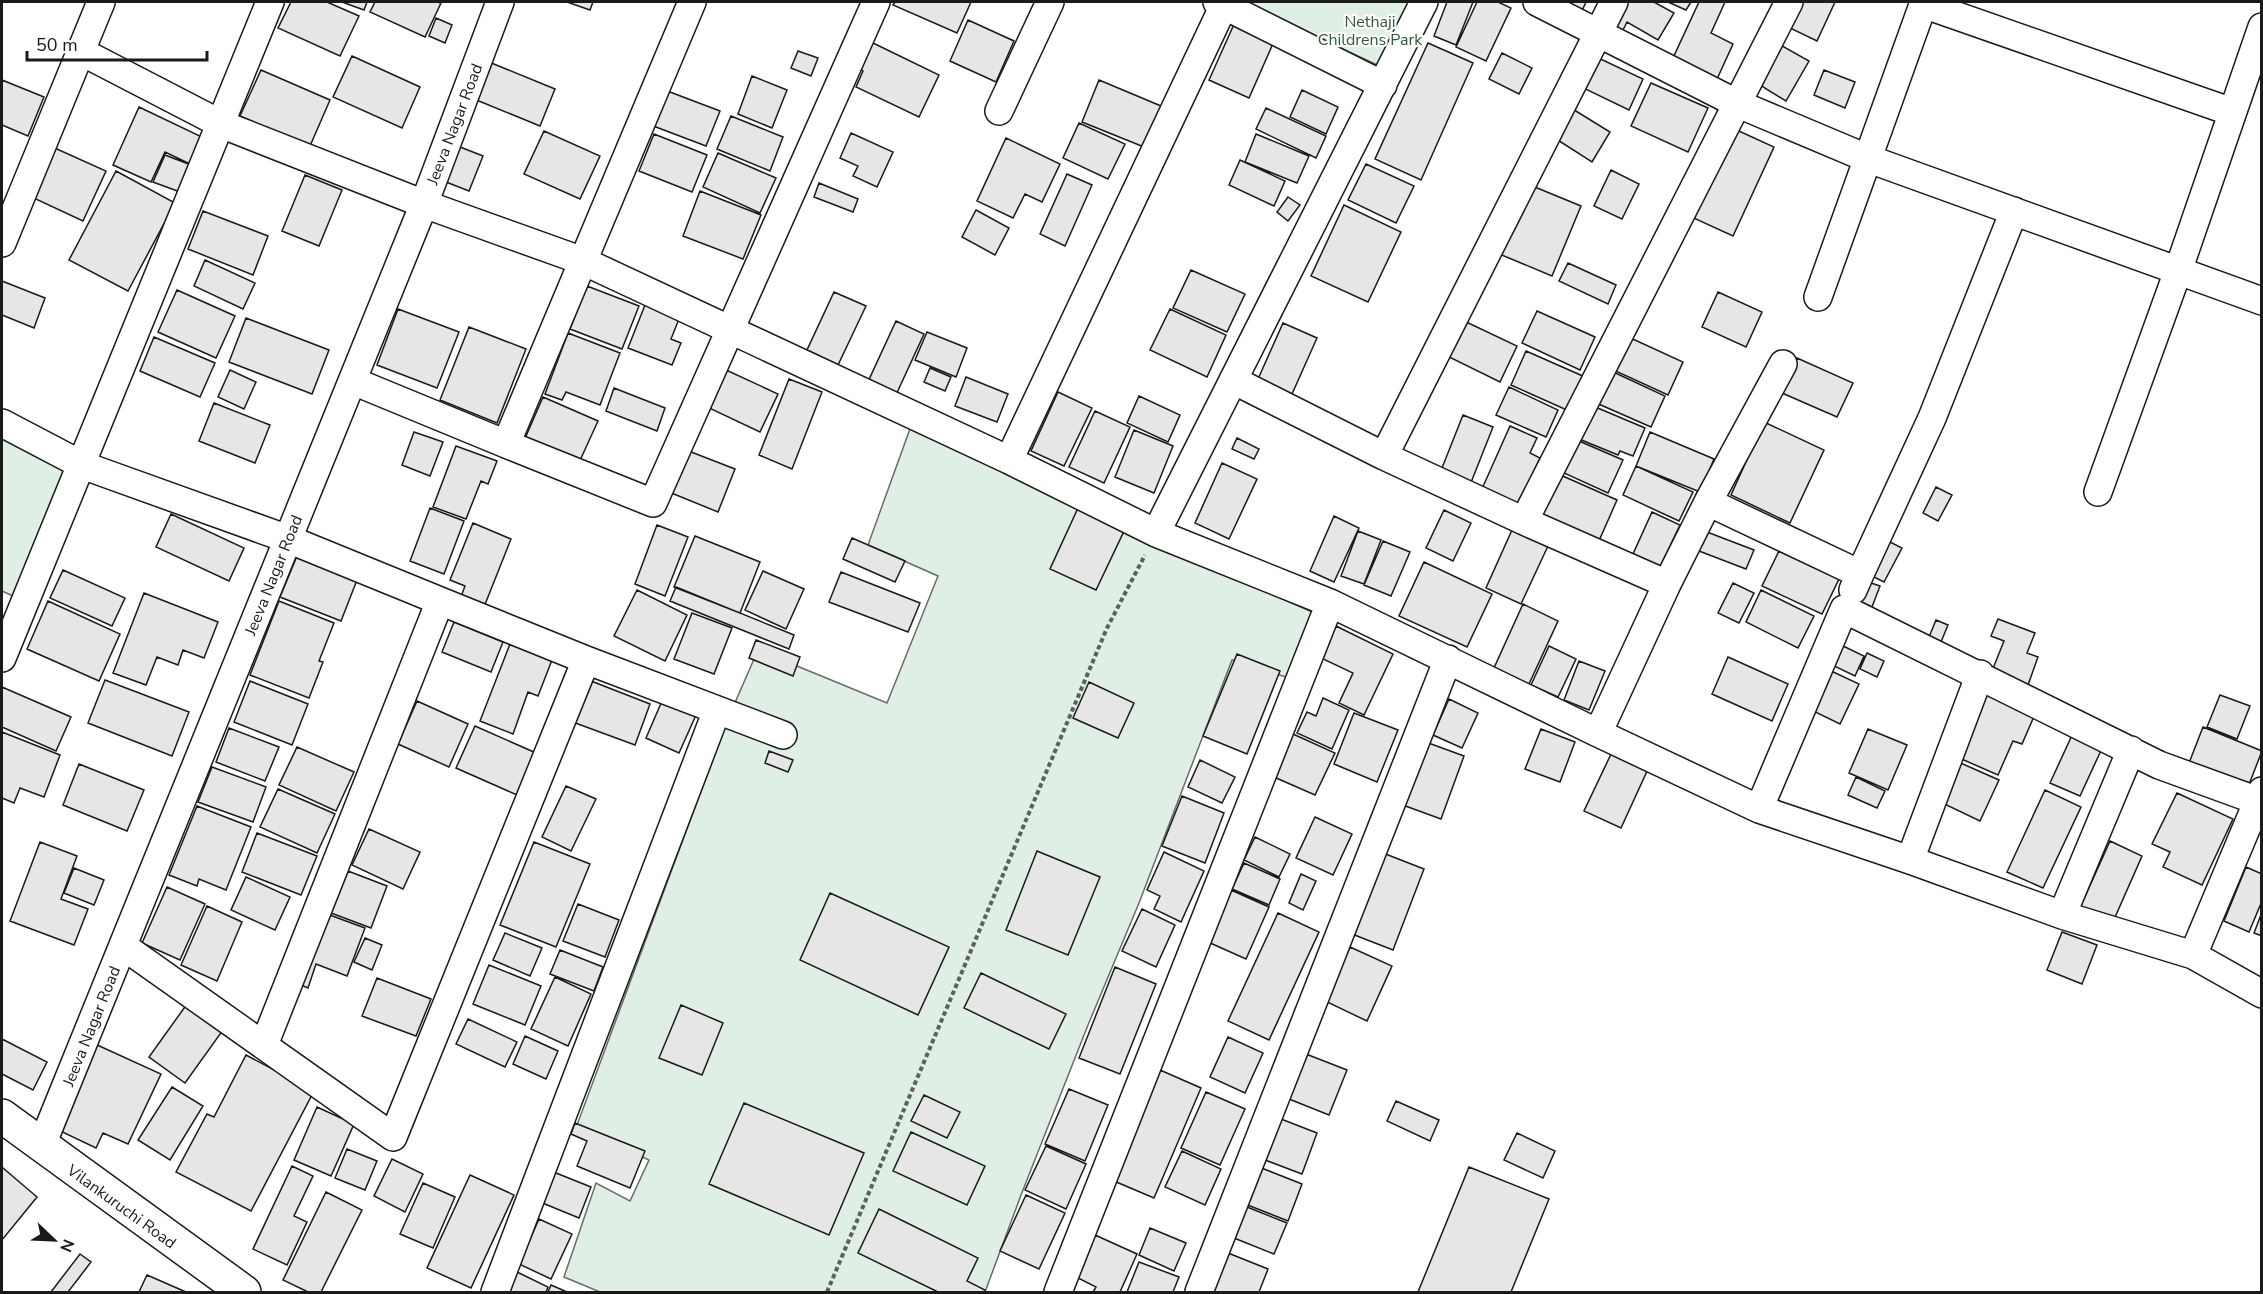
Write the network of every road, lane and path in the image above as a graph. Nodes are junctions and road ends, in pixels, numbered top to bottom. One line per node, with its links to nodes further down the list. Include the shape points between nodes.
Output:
1 (100, 2): 15 (street)
2 (270, 2): 20 (street)
3 (501, 2): 22 (street, Jeeva Nagar Road)
4 (692, 2): 25 (street)
5 (876, 2): 29 (street)
6 (1050, 2): 18 (street)
7 (1424, 2): 16 (street)
8 (1537, 2): 14 (street)
9 (1614, 2): 14 (street)
10 (1789, 2): 17 (street)
11 (1221, 3): 16 (street); 36 (street)
12 (1924, 3): 19 (street); 21 (street)
13 (2262, 27): 19 (street)
14 (1599, 33): 17 (street); 35 (street)
15 (80, 51): 20 (street); 24 (street)
16 (1383, 85): 31 (street)
17 (1736, 103): 21 (street); 40 (street)
18 (999, 111)
19 (2232, 112): 26 (street)
20 (221, 124): 22 (street); 37 (street)
21 (1869, 159): 23 (street); 27 (street)
22 (424, 204): 25 (street); 32 (street, Jeeva Nagar Road)
23 (2014, 211): 26 (street); 43 (street, via 1932,418)
24 (2, 243)
25 (582, 261): 29 (street); 34 (street)
26 (2178, 271): 28 (street); 38 (street)
27 (1818, 297)
28 (2262, 301)
29 (730, 329): 34 (street, via 653,503); 36 (street)
30 (1783, 364): 39 (street)
31 (1233, 380): 35 (street); 41 (street)
32 (352, 381): 34 (street); 42 (street, Jeeva Nagar Road)
33 (2, 423): 37 (street)
34 (506, 444)
35 (1384, 456): 40 (street)
36 (1009, 460): 41 (street)
37 (82, 465): 42 (street); 47 (street)
38 (2098, 492)
39 (1708, 502): 43 (street); 44 (street)
40 (1524, 521): 44 (street)
41 (1156, 533): 46 (street); 69 (path, via 1107,628)
42 (288, 539): 45 (street); 61 (street, Jeeva Nagar Road)
43 (1860, 574): 48 (street)
44 (1667, 584): 54 (street)
45 (440, 601): 51 (street); 64 (street)
46 (1330, 603): 50 (street); 70 (street)
47 (12, 604): 49 (street)
48 (1844, 609): 52 (street); 58 (street)
49 (2, 658)
50 (1448, 659): 54 (street); 71 (street)
51 (586, 660): 53 (street); 64 (street, via 393,1137)
52 (1980, 674): 56 (street); 59 (street)
53 (717, 710): 55 (street); 68 (street)
54 (1598, 733): 58 (street)
55 (783, 735)
56 (2131, 750): 57 (street, via 2159,765); 60 (street)
57 (2260, 796): 62 (street)
58 (1759, 809): 59 (street)
59 (1910, 860): 60 (street)
60 (2062, 915): 62 (street)
61 (123, 946): 64 (street); 66 (street, Jeeva Nagar Road)
62 (2193, 955): 63 (street)
63 (2262, 994)
64 (264, 1045)
65 (2, 1116): 66 (main road, Vilankuruchi Road)
66 (41, 1147): 67 (main road, Vilankuruchi Road)
67 (244, 1293)
68 (495, 1293)
69 (827, 1293)
70 (1058, 1293)
71 (1199, 1293)

